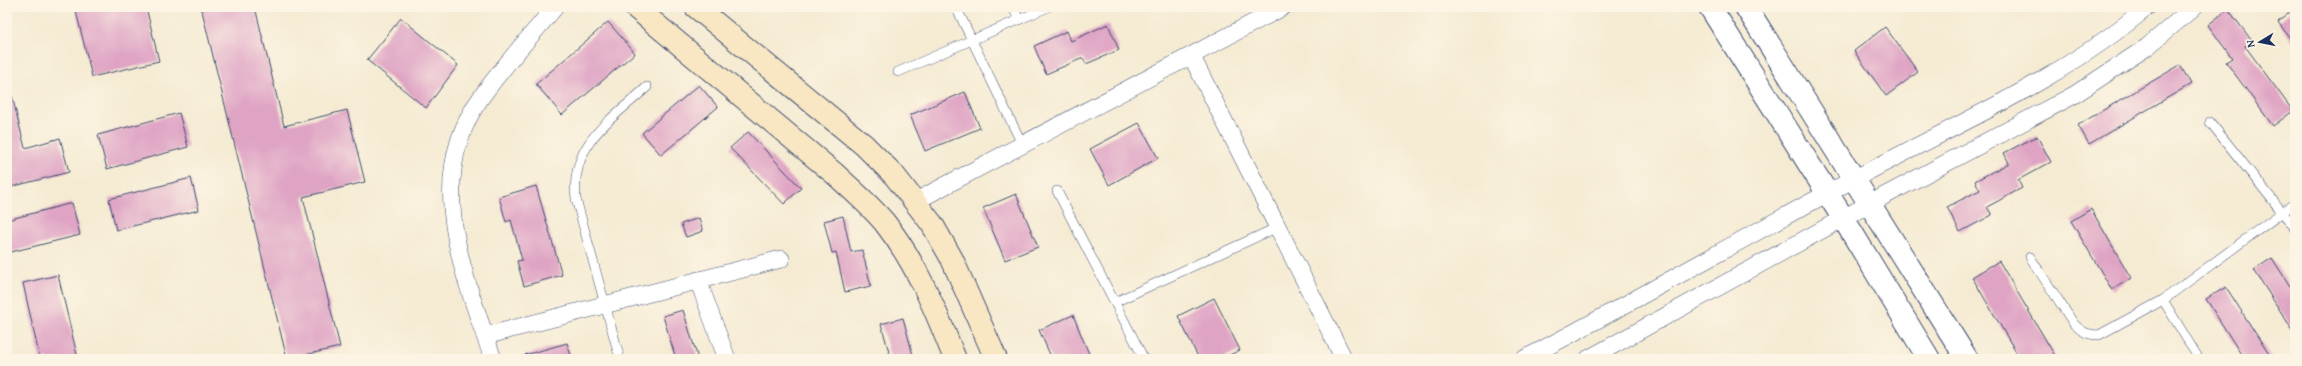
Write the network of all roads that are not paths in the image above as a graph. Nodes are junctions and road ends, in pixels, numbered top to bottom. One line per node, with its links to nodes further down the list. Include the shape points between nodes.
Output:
1 (555, 7): 35 (street, via 481,96 466,124 456,154 451,184 451,216 456,246)
2 (635, 7): 39 (main road, via 861,197 905,251 922,281)
3 (696, 7): 22 (main road, via 864,145)
4 (956, 7): 13 (lane)
5 (1013, 7): 12 (lane)
6 (1048, 7): 12 (lane)
7 (1283, 7): 14 (street)
8 (1710, 7): 21 (street)
9 (1746, 7): 19 (street)
10 (2147, 7): 19 (street, via 2106,40 2060,70)
11 (2194, 7): 24 (street, via 2147,47 2099,81)
12 (1019, 20): 13 (lane)
13 (972, 40): 15 (lane); 18 (lane)
14 (1192, 56): 18 (street); 27 (street)
15 (898, 72)
16 (647, 87): 34 (lane, via 592,137 576,166 576,199)
17 (2210, 122): 25 (lane)
18 (1023, 146): 22 (street)
19 (1853, 179): 21 (street); 24 (street)
20 (1058, 191): 33 (lane)
21 (1828, 193): 26 (street); 43 (street)
22 (916, 201): 40 (main road, via 952,259)
23 (2295, 202): 25 (lane)
24 (1869, 204): 26 (street); 46 (street)
25 (2283, 213): 28 (lane); 32 (lane)
26 (1844, 218): 44 (street); 45 (street)
27 (1278, 227): 33 (lane); 42 (street)
28 (2295, 228)
29 (2030, 257): 32 (lane, via 2074,324 2080,331 2090,335 2109,332)
30 (781, 259): 31 (street)
31 (698, 280): 34 (street); 38 (street)
32 (2163, 300): 47 (lane)
33 (1115, 302): 41 (lane)
34 (605, 305): 35 (street); 37 (lane)
35 (485, 336): 36 (street)
36 (492, 359)
37 (620, 359)
38 (727, 359)
39 (955, 359)
40 (996, 359)
41 (1144, 359)
42 (1344, 359)
43 (1524, 359)
44 (1588, 359)
45 (1929, 359)
46 (1967, 359)
47 (2199, 359)

